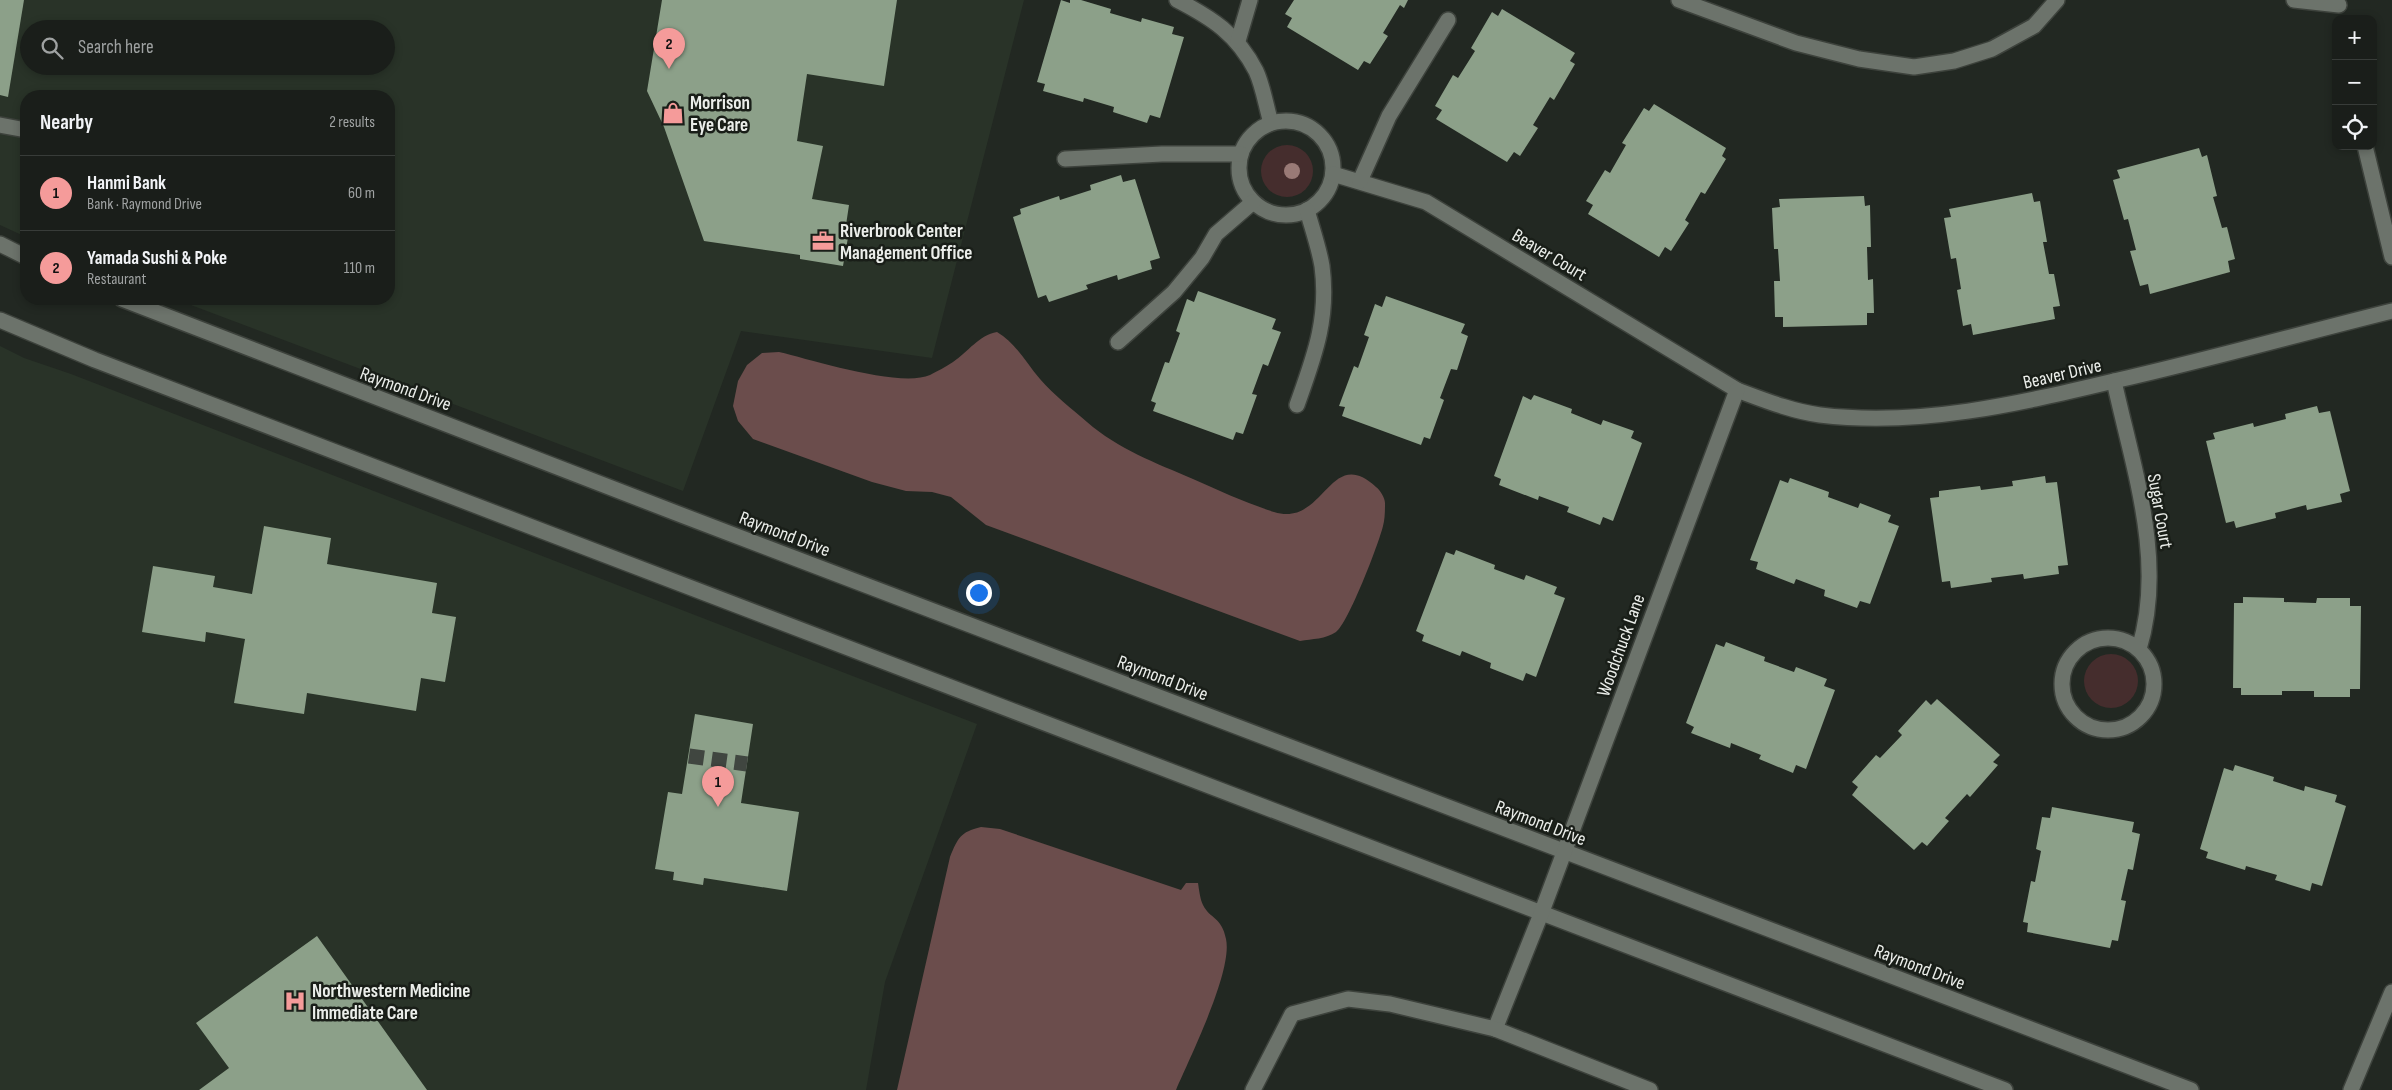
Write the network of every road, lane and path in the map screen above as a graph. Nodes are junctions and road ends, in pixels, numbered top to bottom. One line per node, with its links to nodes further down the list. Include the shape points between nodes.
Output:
1 (1177, 0): 8 (street, via 1210,17)
2 (1250, 0): 8 (street)
3 (1679, 0): 4 (street, via 1796,43 1859,59 1914,67 1954,62 1992,49 2034,26)
4 (2056, 0)
5 (2294, 0): 6 (street)
6 (2340, 8)
7 (1448, 20): 16 (street, via 1389,116)
8 (1238, 41): 9 (street, via 1257,72)
9 (1271, 123): 13 (street, via 1252,135); 15 (street, via 1302,123 1316,131 1332,158)
10 (0, 125): 11 (street)
11 (20, 129)
12 (2366, 150): 21 (street)
13 (1241, 154): 14 (street); 17 (street, via 1240,180)
14 (1065, 158)
15 (1333, 174): 16 (street, Beaver Court); 18 (street, via 1320,201)
16 (1360, 181): 27 (street, Beaver Court, via 1426,202)
17 (1253, 202): 18 (street, via 1265,211 1279,215 1294,215); 25 (street, via 1216,234 1202,258 1174,292)
18 (1307, 210): 28 (street, via 1322,266 1324,308 1317,350)
19 (0, 244): 20 (street)
20 (20, 254)
21 (2392, 257)
22 (137, 305): 30 (street, Raymond Drive)
23 (2392, 311): 26 (street, Beaver Drive)
24 (0, 320): 31 (street, via 95,360)
25 (1118, 342)
26 (2114, 381): 27 (street, Beaver Drive, via 2026,402 1911,418 1818,415 1786,409); 29 (street, Sugar Court, via 2144,514 2150,567 2149,606)
27 (1737, 390): 30 (street, Woodchuck Lane)
28 (1297, 405)
29 (2139, 649): 29 (street, via 2109,637 2079,647 2062,674 2062,691 2067,707 2077,719 2103,731 2118,730 2143,715 2150,703 2154,682 2148,660)
30 (1565, 853): 31 (street, Woodchuck Lane); 37 (street, Raymond Drive)
31 (1542, 914): 33 (street, Woodchuck Lane); 36 (street)
32 (2392, 992): 38 (street)
33 (1495, 1029): 34 (street, via 1390,1004 1348,999 1292,1014); 35 (street)
34 (1253, 1090)
35 (1649, 1090)
36 (2005, 1090)
37 (2191, 1090)
38 (2351, 1090)

